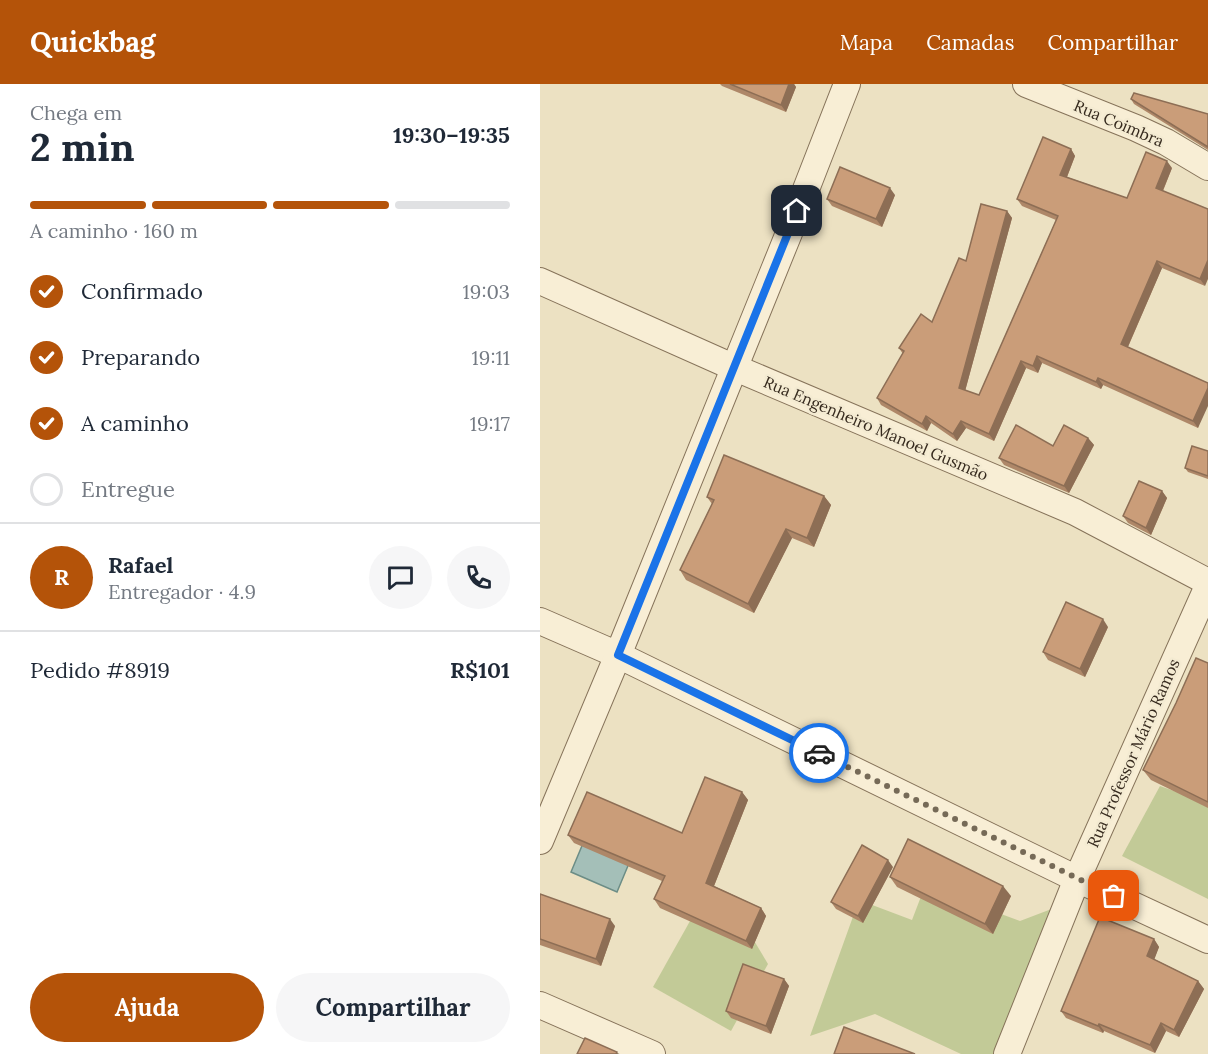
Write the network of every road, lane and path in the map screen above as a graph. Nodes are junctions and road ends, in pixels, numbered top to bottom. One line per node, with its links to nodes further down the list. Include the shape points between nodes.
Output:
1 (847, 84): 5 (street)
2 (1026, 84): 3 (street, Rua Coimbra, via 1136,128)
3 (1208, 167)
4 (540, 281): 5 (street, Rua Engenheiro Manoel Gusmão)
5 (733, 367): 6 (street, Rua Engenheiro Manoel Gusmão, via 1075,513); 8 (street)
6 (1208, 584): 10 (street, Rua Professor Mário Ramos)
7 (540, 621): 8 (street)
8 (618, 655): 9 (street); 10 (street)
9 (540, 841)
10 (1077, 879): 11 (street); 14 (street, Rua Professor Mário Ramos)
11 (1208, 940)
12 (540, 1005): 13 (street)
13 (652, 1054)
14 (1007, 1054)

